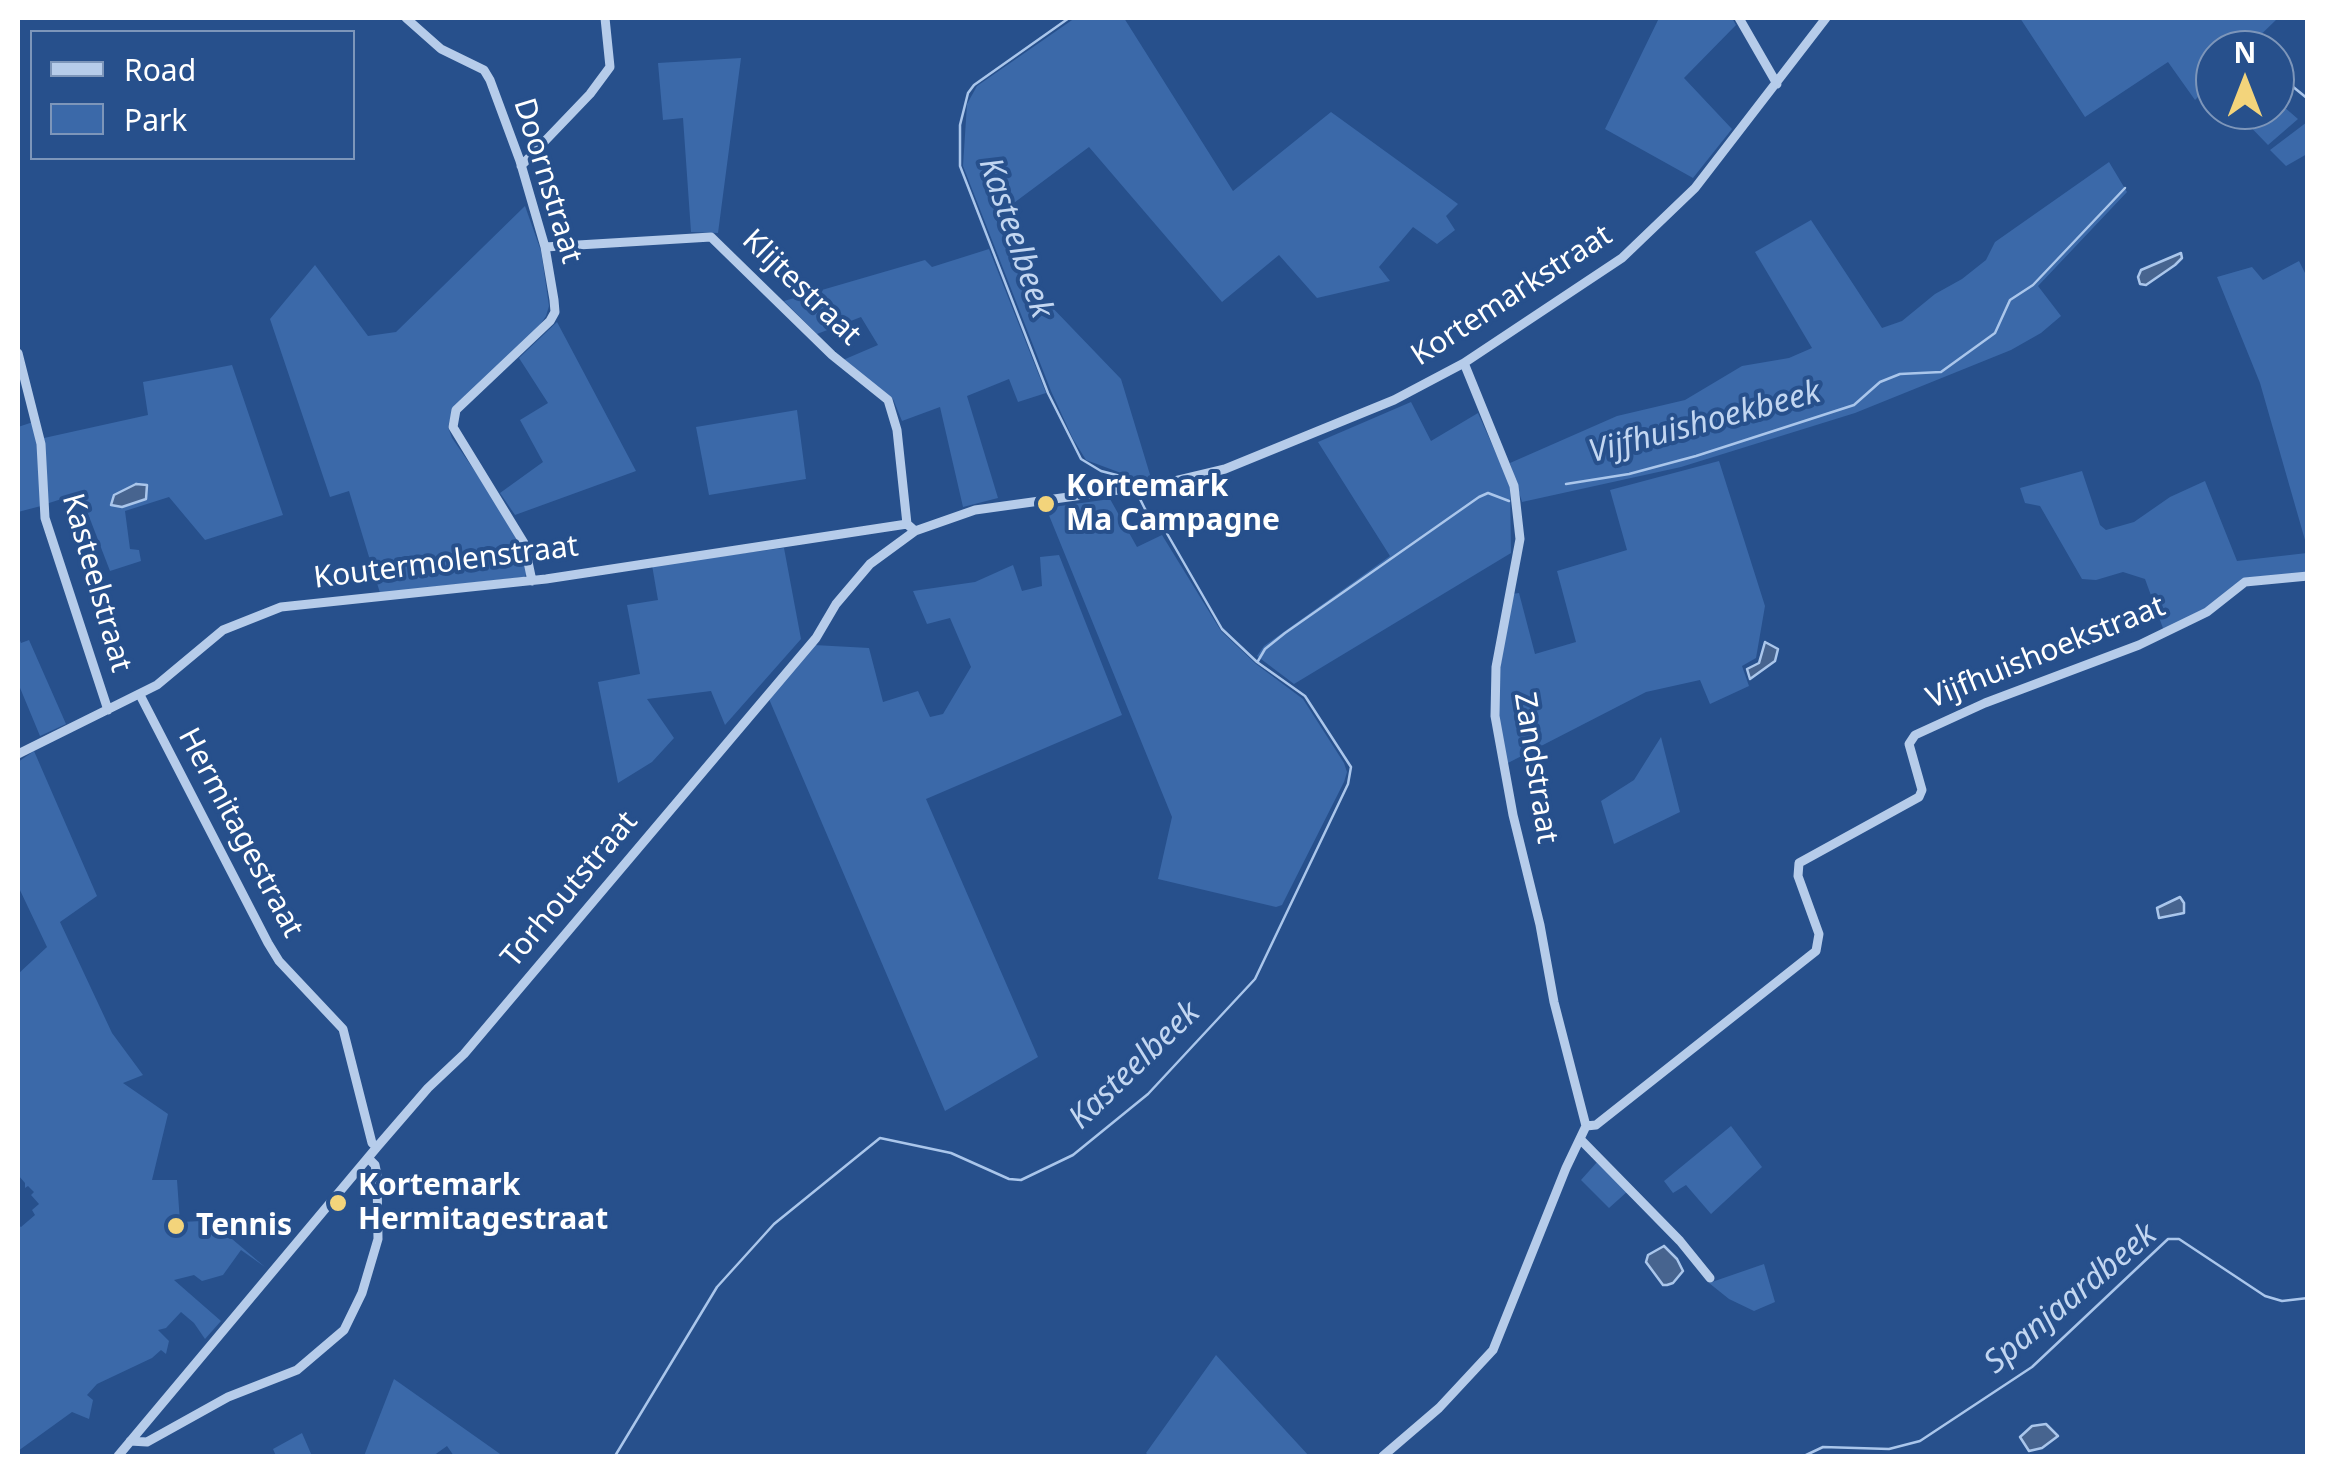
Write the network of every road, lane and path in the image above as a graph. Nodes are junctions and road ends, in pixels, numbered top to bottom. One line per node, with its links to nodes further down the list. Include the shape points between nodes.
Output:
1 (406, 18): 6 (street, Doornstraat, via 441,50 484,70)
2 (605, 18): 6 (street, via 610,67)
3 (1739, 18): 5 (street)
4 (1826, 18): 5 (street, Kortemarkstraat)
5 (1777, 84): 9 (street, Kortemarkstraat, via 1695,188 1622,258)
6 (521, 166): 7 (street, Doornstraat)
7 (545, 246): 11 (street, Klijtestraat, via 711,237 888,400); 13 (street, Doornstraat, via 555,312 550,322 456,410 453,428 524,543)
8 (18, 353): 15 (street, Kasteelstraat, via 42,444 45,518)
9 (1464, 363): 10 (street, Kortemarkstraat, via 1394,400 1225,469); 17 (street, Zandstraat, via 1514,486 1520,539 1496,667 1495,716)
10 (1136, 488): 11 (street, Torhoutstraat, via 975,510)
11 (911, 527): 13 (street, Koutermolenstraat); 19 (street, Torhoutstraat, via 870,564 816,638 581,916)
12 (2308, 576): 17 (street, Vijfhuishoekstraat, via 2246,582 2207,612 2139,645 1915,735 1909,744 1920,797 1799,862 1819,934 1816,951 1596,1125)
13 (532, 580): 14 (street, Koutermolenstraat, via 266,611 223,630)
14 (140, 695): 15 (street, Koutermolenstraat); 19 (street, Hermitagestraat, via 278,960 342,1028)
15 (108, 710): 16 (street, Koutermolenstraat)
16 (18, 754)
17 (1586, 1126): 18 (street)
18 (1582, 1141): 21 (street); 24 (street, via 1493,1350)
19 (377, 1147): 20 (street, Torhoutstraat)
20 (368, 1158): 22 (street, Torhoutstraat); 22 (street, via 377,1175 378,1239 355,1310 338,1338 298,1370 228,1397 146,1442)
21 (1710, 1278)
22 (130, 1441): 23 (street, Torhoutstraat)
23 (118, 1456)
24 (1382, 1456)

